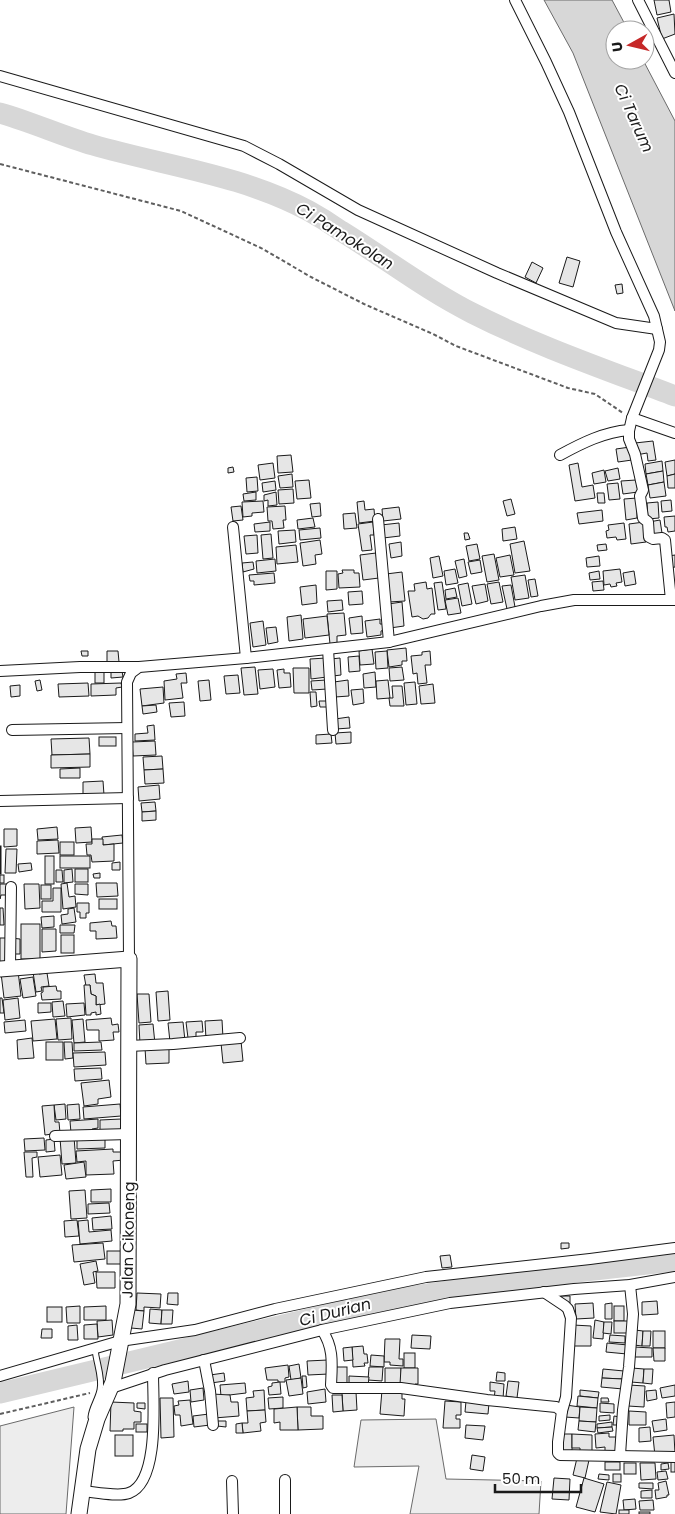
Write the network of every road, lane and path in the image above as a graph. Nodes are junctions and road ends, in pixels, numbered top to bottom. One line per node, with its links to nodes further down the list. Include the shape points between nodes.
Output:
1 (515, 0): 6 (street, via 568,112)
2 (638, 0): 3 (street)
3 (675, 73)
4 (0, 76): 6 (street, via 244,146 358,210 497,273 616,323)
5 (0, 164): 7 (path, via 181,211 262,248 364,304 456,346 568,388 595,394)
6 (657, 329): 7 (street, via 659,350)
7 (632, 418): 8 (street); 9 (street)
8 (629, 430): 10 (street, via 595,438); 13 (street, via 643,490 640,496 643,518 648,522 649,537 665,540)
9 (675, 434)
10 (560, 455)
11 (378, 519): 14 (street)
12 (234, 527): 16 (street)
13 (673, 600): 14 (street, via 574,600)
14 (389, 642): 15 (street)
15 (328, 649): 16 (street); 21 (street)
16 (246, 658): 17 (street)
17 (139, 668): 18 (street); 19 (street, via 131,673 127,682)
18 (0, 671)
19 (128, 728): 20 (street); 22 (street)
20 (12, 730)
21 (333, 730)
22 (128, 798): 23 (street); 25 (street)
23 (0, 801)
24 (11, 887): 26 (street)
25 (129, 959): 26 (street); 28 (street, Jalan Cikoneng)
26 (5, 968)
27 (240, 1038): 28 (street)
28 (128, 1046): 29 (street, Jalan Cikoneng)
29 (129, 1134): 30 (street); 36 (street, Jalan Cikoneng, via 128,1304)
30 (55, 1136)
31 (675, 1248): 36 (street, via 426,1277)
32 (675, 1277): 33 (street)
33 (630, 1285): 34 (street); 45 (street, via 633,1314)
34 (544, 1292): 35 (street, via 450,1303); 42 (street, via 568,1309 571,1318 566,1397)
35 (322, 1330): 38 (street); 42 (street, via 332,1349 332,1388 401,1388)
36 (120, 1344): 37 (street); 41 (street, Jalan Cikoneng)
37 (95, 1353): 40 (street); 41 (lane)
38 (204, 1360): 39 (street); 44 (street)
39 (153, 1373): 41 (street); 49 (street, via 152,1454 138,1489 126,1494)
40 (0, 1376)
41 (106, 1386): 43 (path); 49 (street, Jalan Cikoneng, via 88,1449)
42 (562, 1410): 45 (street, via 558,1442 560,1455)
43 (0, 1414)
44 (213, 1425)
45 (620, 1455): 46 (street)
46 (675, 1457)
47 (285, 1480): 52 (street)
48 (232, 1481): 51 (street)
49 (82, 1491): 50 (street, Jalan Cikoneng)
50 (79, 1514)
51 (233, 1514)
52 (285, 1514)

